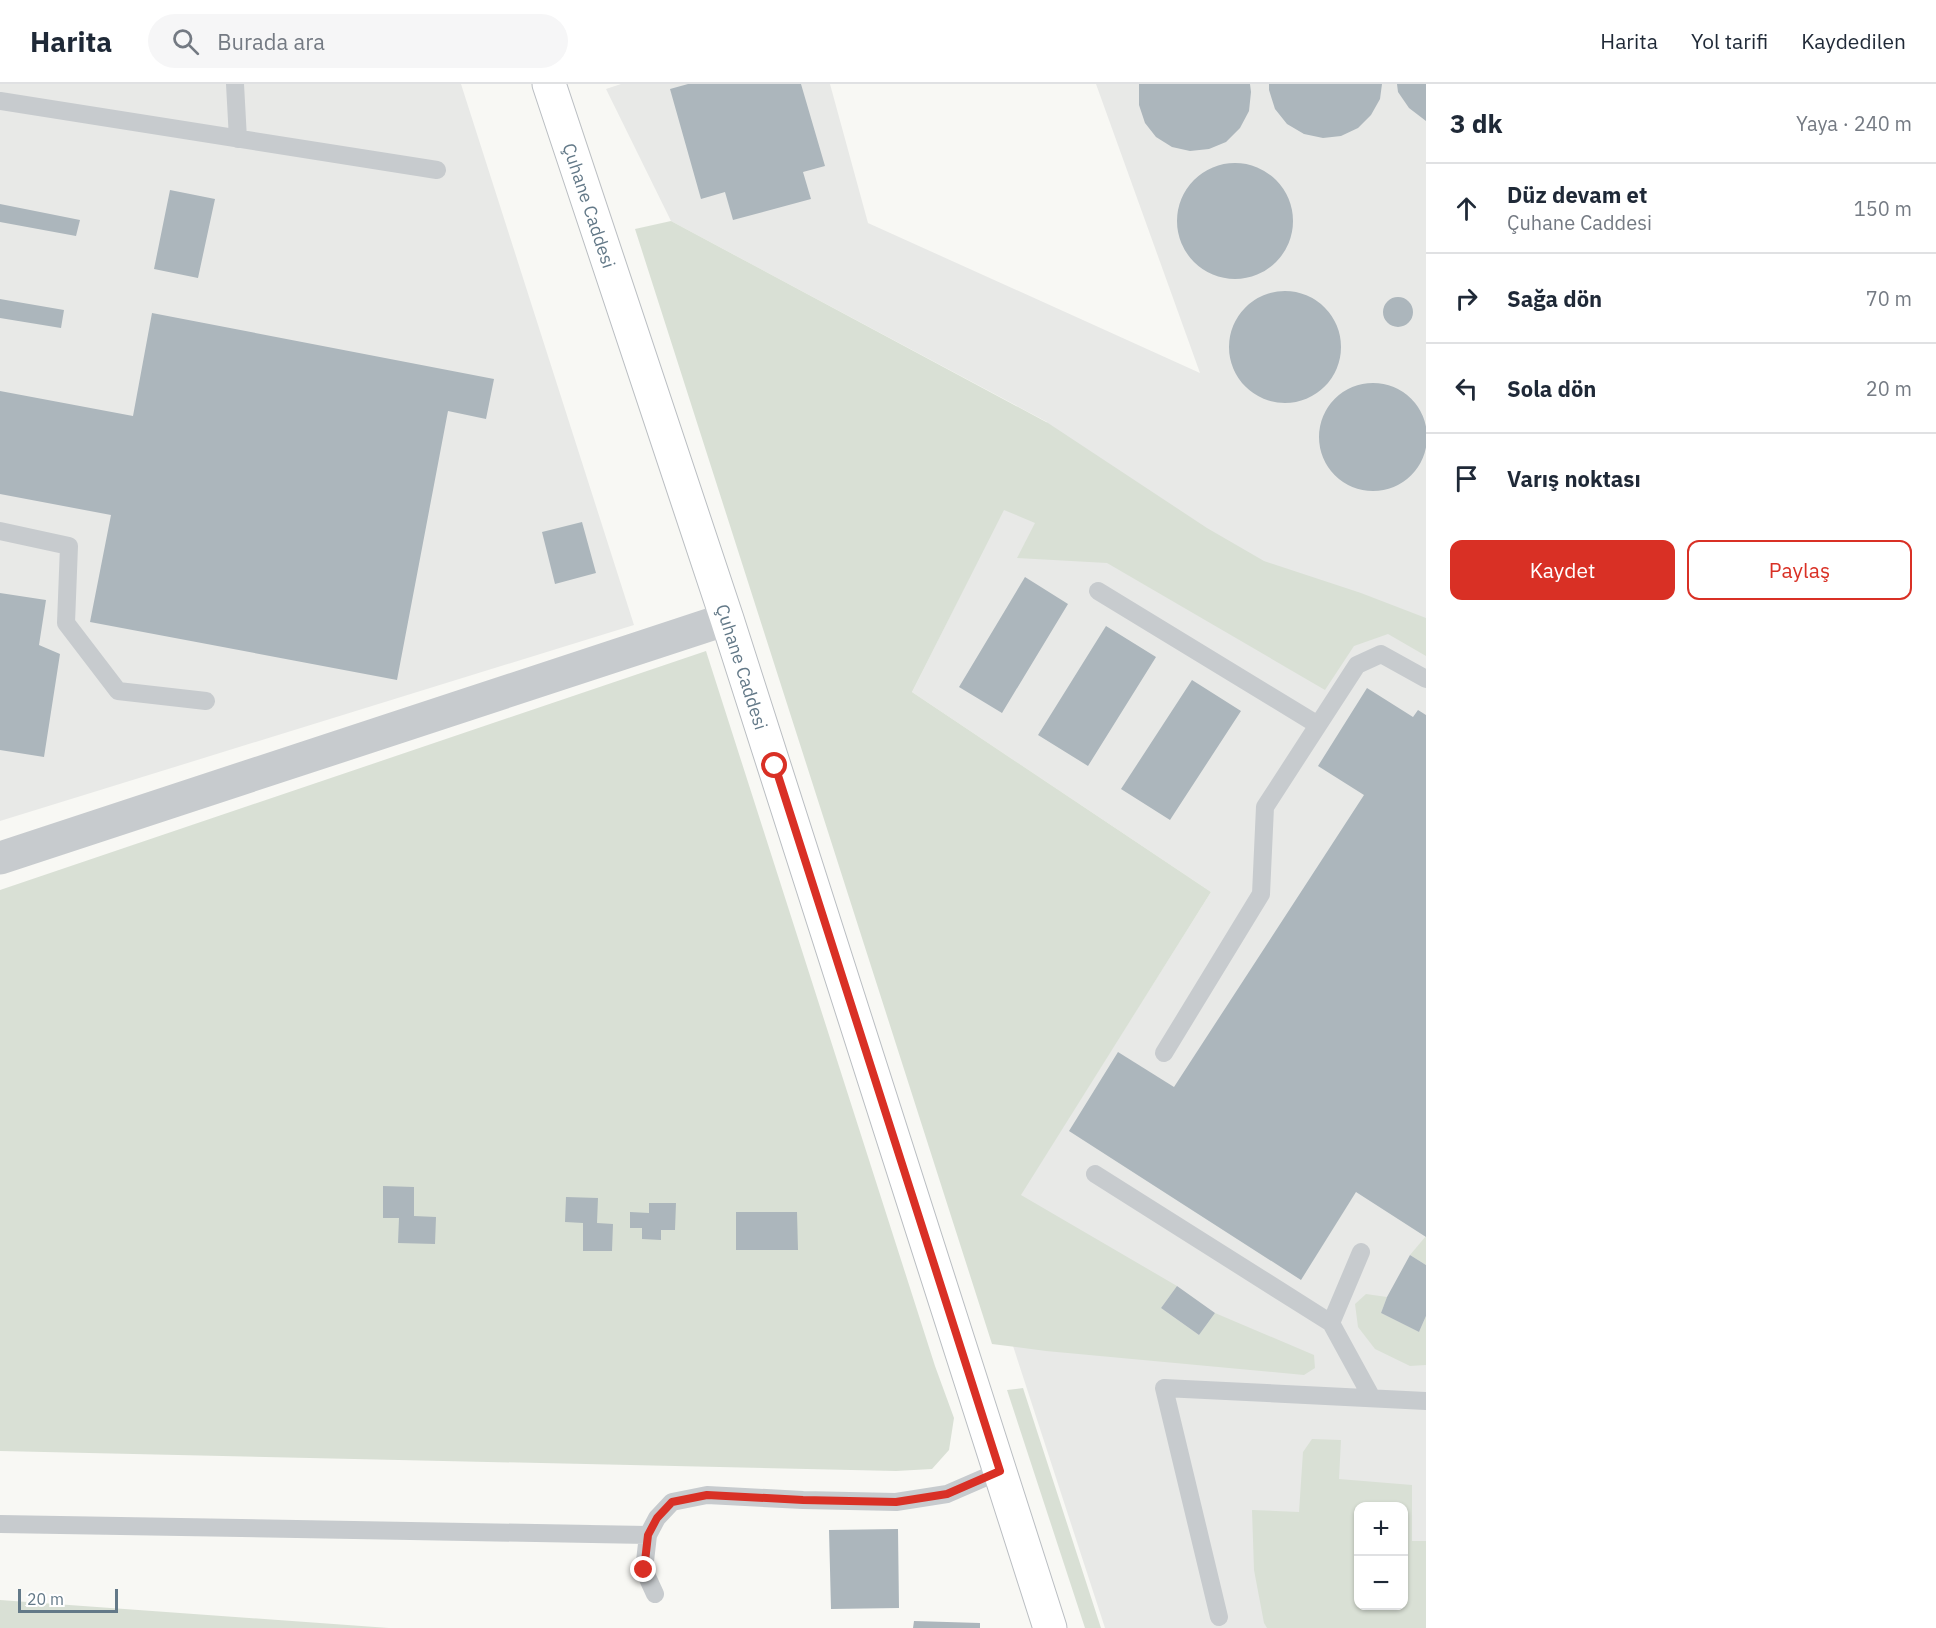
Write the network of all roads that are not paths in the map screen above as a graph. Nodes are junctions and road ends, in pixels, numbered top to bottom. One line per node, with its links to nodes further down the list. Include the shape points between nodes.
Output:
1 (235, 84): 4 (lane)
2 (549, 84): 8 (main road, Çuhane Caddesi)
3 (0, 101): 4 (lane)
4 (238, 139): 5 (lane)
5 (437, 170)
6 (0, 531): 10 (lane, via 69,546 66,623 118,691)
7 (1098, 591): 11 (lane)
8 (727, 619): 12 (street); 19 (main road, Çuhane Caddesi)
9 (1426, 680): 11 (lane, via 1381,654 1357,665)
10 (206, 701)
11 (1318, 725): 13 (lane, via 1264,807 1261,894)
12 (0, 858)
13 (1164, 1053)
14 (1095, 1174): 16 (lane)
15 (1361, 1252): 16 (lane)
16 (1331, 1323): 17 (lane)
17 (1372, 1398): 18 (lane); 23 (lane, via 1164,1388)
18 (1426, 1401)
19 (1000, 1471): 21 (lane, via 947,1494 896,1502 707,1495 672,1502); 24 (main road, Çuhane Caddesi)
20 (0, 1524): 21 (lane)
21 (648, 1535): 22 (lane, via 644,1570)
22 (655, 1594)
23 (1219, 1617)
24 (1050, 1628)

